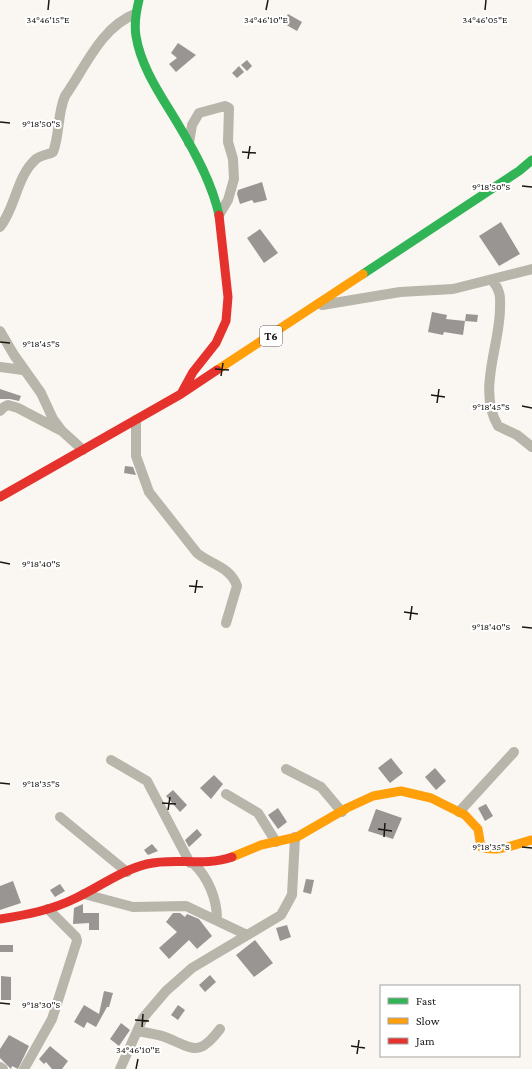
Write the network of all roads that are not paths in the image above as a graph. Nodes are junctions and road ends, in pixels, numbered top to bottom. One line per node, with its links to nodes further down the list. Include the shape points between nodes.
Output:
1 (139, 0): 2 (main road)
2 (135, 14): 3 (main road, via 136,36 145,67); 6 (street, via 125,17 108,32 65,96 53,152 36,159 29,168)
3 (189, 143): 5 (main road, via 215,200); 5 (street, via 192,125 199,113 225,106 229,108 228,142 233,159 234,179 228,200)
4 (532, 160): 9 (main road, T6)
5 (219, 215): 13 (main road, via 228,308 226,323 206,357 190,374)
6 (0, 227)
7 (532, 269): 8 (street)
8 (492, 280): 9 (street, via 453,289 400,292); 17 (street, via 499,290 500,310 490,380 492,415 498,426 517,435)
9 (314, 307): 13 (main road, T6)
10 (0, 331): 12 (street)
11 (0, 367): 12 (street)
12 (23, 370): 16 (street, via 41,393 53,419)
13 (181, 394): 15 (main road, T6)
14 (0, 412): 16 (street, via 4,407 13,406)
15 (136, 420): 18 (main road, T6); 20 (street, via 136,456 149,492 197,553 227,571 235,580 236,586)
16 (62, 431): 18 (street)
17 (532, 447)
18 (83, 450): 19 (main road, T6)
19 (0, 497)
20 (226, 623)
21 (514, 752): 26 (street)
22 (111, 760): 31 (street, via 147,782)
23 (286, 768): 25 (street, via 322,787)
24 (226, 794): 30 (street, via 258,813)
25 (342, 812): 26 (main road, via 374,796 402,791 416,792); 28 (main road)
26 (459, 812): 29 (main road, via 478,829 479,842 486,850)
27 (60, 817): 32 (street)
28 (295, 837): 30 (main road); 37 (street, via 292,895 281,915)
29 (532, 840)
30 (276, 842): 31 (main road, via 212,862)
31 (191, 863): 32 (main road, via 148,863); 36 (street, via 201,871 208,883 217,908)
32 (127, 872): 33 (main road)
33 (84, 894): 34 (main road); 36 (street, via 133,907 186,906)
34 (48, 909): 35 (main road); 42 (street, via 77,941 52,1019)
35 (0, 919)
36 (217, 919): 37 (street)
37 (247, 935): 39 (street, via 192,968 171,986 154,1003 143,1018)
38 (220, 1029): 39 (street, via 209,1043 199,1048 182,1046 163,1036)
39 (138, 1031): 43 (street)
40 (0, 1066): 41 (street)
41 (4, 1069)
42 (24, 1069)
43 (120, 1069)

